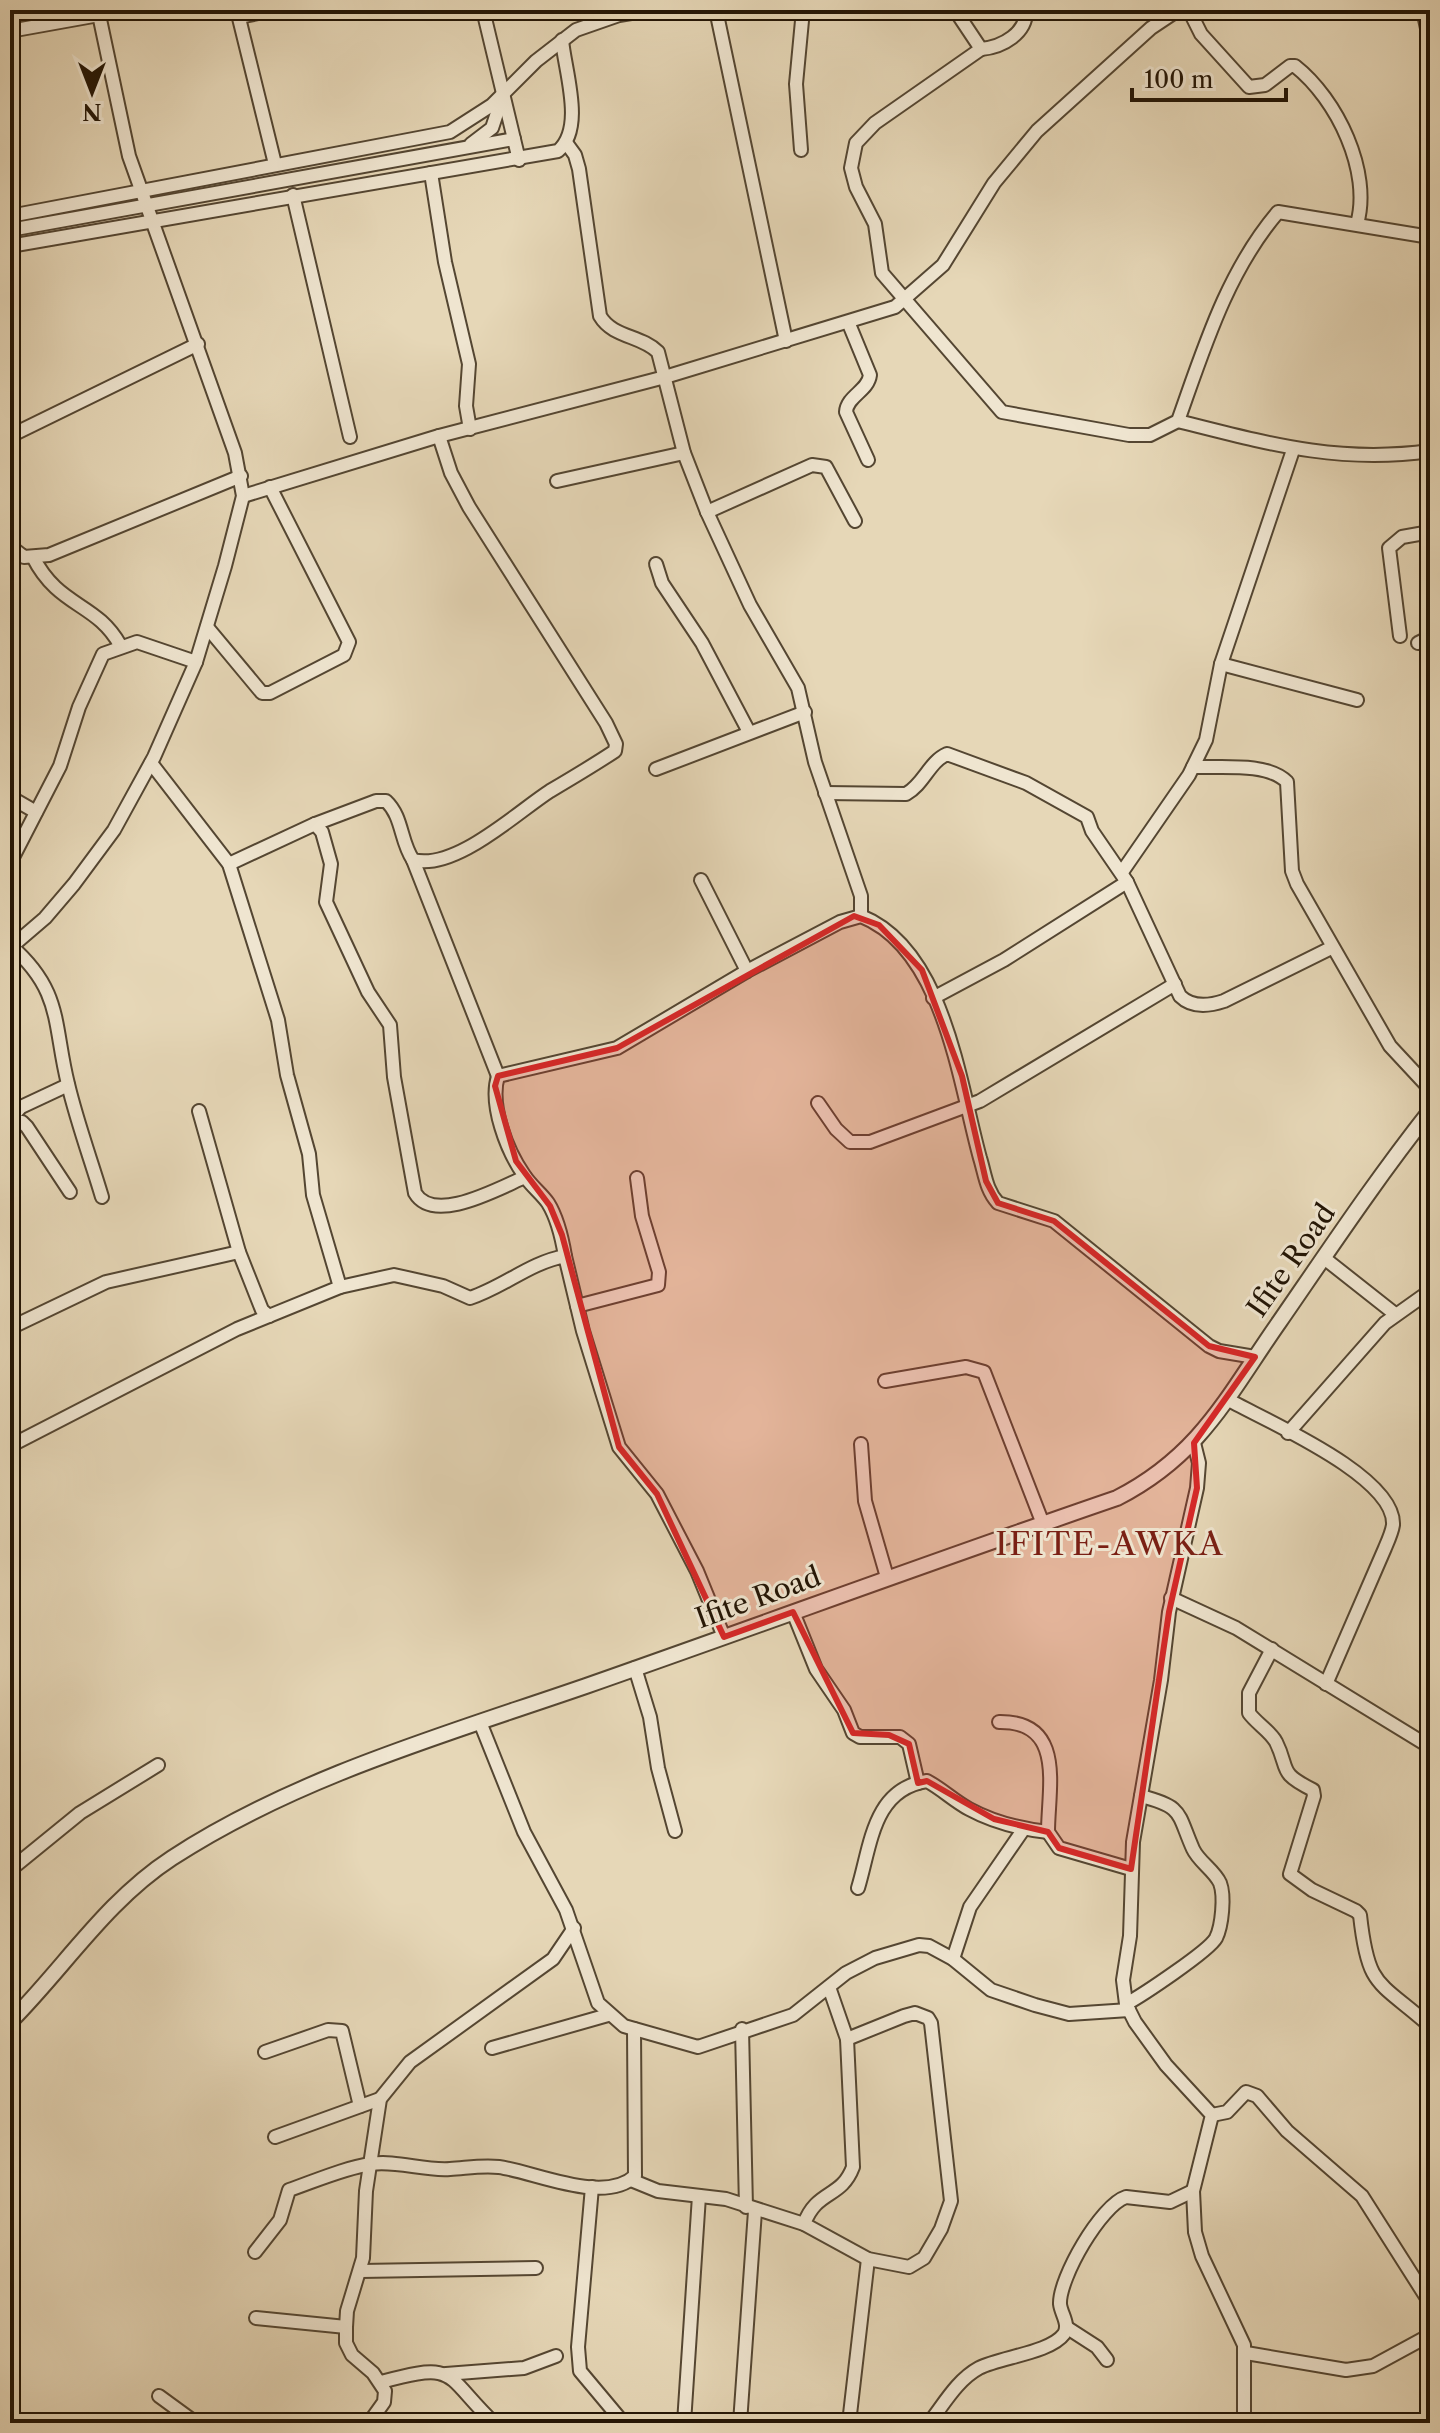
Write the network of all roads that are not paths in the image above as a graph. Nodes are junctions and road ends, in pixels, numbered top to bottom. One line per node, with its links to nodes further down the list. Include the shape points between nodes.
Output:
1 (273, 10): 12 (street)
2 (483, 10): 17 (street)
3 (649, 10): 14 (street, via 619,15)
4 (716, 10): 36 (street)
5 (803, 10): 21 (street, via 796,84)
6 (955, 10): 16 (street)
7 (1026, 10): 16 (street, via 1019,32 1003,44)
8 (1178, 10): 34 (street, via 1037,131 994,183 943,265)
9 (1189, 10): 30 (street, via 1201,34 1249,87 1265,85 1295,66 1327,100 1356,167)
10 (1423, 10): 15 (street)
11 (98, 12): 13 (street); 25 (street)
12 (238, 14): 23 (street)
13 (10, 31)
14 (562, 40): 17 (street); 19 (street, via 571,117)
15 (1430, 42)
16 (981, 49): 34 (street, via 875,123 856,143 851,168 875,224 882,273)
17 (504, 92): 18 (street); 20 (street, via 492,128); 23 (street, via 450,132)
18 (514, 139): 20 (street); 22 (street)
19 (567, 144): 22 (street); 38 (street, via 579,169 600,316 613,330 654,348)
20 (468, 146): 27 (street)
21 (801, 150)
22 (519, 160): 24 (street)
23 (275, 164): 25 (street)
24 (431, 173): 26 (street); 40 (street, via 469,364)
25 (141, 190): 27 (street); 28 (street)
26 (293, 195): 29 (street); 43 (street)
27 (146, 204): 29 (street); 31 (street)
28 (10, 216)
29 (152, 220): 33 (street); 37 (street)
30 (1357, 224): 32 (street); 39 (street, via 1278,212 1235,276 1213,321)
31 (10, 230)
32 (1430, 237)
33 (10, 246)
34 (906, 300): 35 (street); 39 (street, via 1002,412 1129,435 1150,435)
35 (849, 324): 36 (street); 47 (street, via 870,381 846,412)
36 (786, 341): 38 (street)
37 (198, 344): 41 (street); 48 (street)
38 (665, 377): 40 (street); 46 (street)
39 (1178, 421): 44 (street)
40 (470, 429): 42 (street)
41 (10, 436)
42 (439, 436): 50 (street); 73 (street, via 469,507 616,744 615,751 461,851 437,860)
43 (350, 437)
44 (1293, 450): 45 (street, via 1387,457); 62 (street)
45 (1430, 451)
46 (684, 453): 49 (street); 52 (street)
47 (868, 460)
48 (241, 476): 51 (street); 56 (street)
49 (557, 481)
50 (270, 487): 51 (street); 58 (street, via 348,649 262,693)
51 (243, 496): 58 (street)
52 (707, 512): 53 (street, via 812,465 826,467); 64 (street, via 750,605 798,688)
53 (855, 521)
54 (1430, 532): 59 (street, via 1402,537 1389,548)
55 (10, 546): 56 (street)
56 (33, 557): 60 (street, via 56,592 100,617)
57 (656, 564): 65 (street)
58 (207, 627): 61 (street)
59 (1400, 636)
60 (120, 645): 61 (street, via 151,644); 71 (street, via 103,654 92,675 60,766)
61 (196, 662): 66 (street)
62 (1221, 664): 63 (street); 67 (street, via 1206,740)
63 (1357, 700)
64 (805, 712): 65 (street); 69 (street)
65 (749, 732): 68 (street)
66 (151, 763): 75 (street); 79 (street, via 114,830 74,884)
67 (1193, 767): 76 (street); 80 (street, via 1262,771 1287,782 1292,871)
68 (656, 769)
69 (825, 793): 76 (street, via 906,794 947,754 998,771 1081,812); 78 (street, via 861,896)
70 (10, 797): 71 (street)
71 (36, 812): 74 (street)
72 (315, 824): 73 (street, via 386,801 394,808); 75 (street); 92 (street, via 331,864 326,902 368,992 390,1025 415,1193 428,1206 459,1203)
73 (413, 860): 84 (street)
74 (10, 863)
75 (229, 864): 99 (street, via 278,1020 309,1154 313,1195)
76 (1125, 877): 82 (street); 83 (street, via 1004,960)
77 (701, 880): 81 (street)
78 (861, 916): 81 (street); 83 (street, via 879,925 907,952 922,970)
79 (11, 946): 85 (street, via 48,990 57,1011)
80 (1331, 948): 82 (street, via 1214,1004 1184,1000); 86 (street, via 1390,1046)
81 (747, 971): 84 (street, via 617,1048)
82 (1175, 984): 88 (street)
83 (933, 998): 88 (street, via 962,1076)
84 (498, 1076): 92 (street, via 498,1115)
85 (68, 1085): 91 (street, via 21,1107); 95 (street)
86 (1430, 1089)
87 (818, 1103): 88 (street, via 836,1129 850,1142 861,1143)
88 (967, 1107): 105 (street, via 986,1181 998,1203 1054,1221 1209,1346)
89 (199, 1111): 96 (street)
90 (1430, 1111): 98 (street, Ifite Road)
91 (10, 1120): 94 (street, via 27,1127)
92 (525, 1177): 97 (street, via 550,1206)
93 (637, 1178): 101 (street, via 658,1285)
94 (70, 1192)
95 (102, 1197)
96 (239, 1252): 103 (street); 104 (street, via 106,1282)
97 (565, 1256): 99 (street, via 514,1274 470,1298 394,1275); 101 (street)
98 (1324, 1258): 102 (street); 105 (street, Ifite Road)
99 (340, 1287): 103 (street)
100 (1430, 1291): 102 (street)
101 (577, 1306): 116 (street, via 619,1447 657,1494)
102 (1395, 1314): 108 (street)
103 (269, 1316): 111 (street)
104 (10, 1328)
105 (1255, 1357): 107 (street, Ifite Road)
106 (885, 1381): 112 (street, via 966,1367 984,1372)
107 (1227, 1399): 108 (street); 109 (street, Ifite Road)
108 (1288, 1433): 119 (street, via 1374,1485 1393,1526)
109 (1194, 1443): 112 (street, Ifite Road, via 1147,1482); 114 (street, via 1197,1488)
110 (861, 1444): 113 (street, via 865,1501)
111 (10, 1446)
112 (1043, 1524): 113 (street, Ifite Road)
113 (887, 1577): 115 (street, Ifite Road)
114 (1171, 1598): 117 (street); 125 (street)
115 (793, 1612): 116 (street, Ifite Road); 124 (street, via 816,1669 853,1733 900,1737 909,1744)
116 (724, 1637): 118 (street, Ifite Road)
117 (1272, 1649): 119 (street); 138 (street, via 1249,1693 1249,1713 1275,1739 1282,1766 1314,1796 1290,1874 1360,1915 1365,1959 1373,1977)
118 (635, 1668): 120 (street, Ifite Road); 127 (street)
119 (1326, 1684): 122 (street)
120 (480, 1722): 132 (street, via 524,1832); 137 (street, Ifite Road, via 308,1788 171,1859 114,1904)
121 (999, 1722): 128 (street, via 1027,1726 1050,1756)
122 (1430, 1747)
123 (158, 1765): 130 (street, via 80,1813)
124 (918, 1783): 126 (street, via 927,1781 971,1811); 131 (street, via 902,1788 874,1825)
125 (1141, 1796): 129 (street); 135 (street, via 1178,1812 1194,1851 1223,1894 1216,1937 1209,1946)
126 (1023, 1830): 128 (street); 133 (street, via 970,1907)
127 (675, 1831)
128 (1048, 1832): 129 (street, via 1059,1848)
129 (1131, 1869): 135 (street, via 1123,1980)
130 (10, 1870)
131 (858, 1888)
132 (574, 1928): 136 (street, via 587,1976); 144 (street, via 561,1953 410,2062)
133 (953, 1959): 134 (street, via 919,1945 875,1958); 135 (street, via 991,1990 1035,2005 1069,2014)
134 (829, 1987): 140 (street, via 793,2015); 141 (street)
135 (1127, 2007): 146 (street, via 1166,2065)
136 (608, 2015): 139 (street); 142 (street)
137 (10, 2022)
138 (1430, 2026)
139 (634, 2029): 140 (street, via 698,2047); 149 (street, via 637,2131)
140 (742, 2029): 153 (street)
141 (847, 2039): 154 (street, via 853,2167 847,2181 817,2199); 156 (street, via 915,2013 928,2018 950,2178 951,2201 924,2258 909,2267)
142 (492, 2048)
143 (265, 2052): 145 (street, via 328,2030 342,2031)
144 (380, 2099): 145 (street); 148 (street)
145 (360, 2106): 147 (street)
146 (1212, 2115): 151 (street); 159 (street, via 1227,2112 1246,2092 1257,2096 1287,2131 1362,2196)
147 (275, 2137)
148 (372, 2163): 150 (street, via 501,2167); 155 (street, via 289,2190 280,2220); 158 (street)
149 (631, 2180): 150 (street, via 615,2187); 152 (street, via 658,2191)
150 (592, 2187): 170 (street, via 580,2371)
151 (1193, 2191): 162 (street, via 1170,2202 1126,2197 1104,2211 1064,2279 1060,2304); 164 (street, via 1202,2256)
152 (699, 2196): 153 (street); 174 (street)
153 (750, 2209): 154 (street); 175 (street)
154 (804, 2224): 156 (street)
155 (255, 2252)
156 (868, 2259): 176 (street)
157 (536, 2268): 158 (street)
158 (361, 2271): 161 (street)
159 (1430, 2303)
160 (256, 2318): 161 (street)
161 (346, 2327): 168 (street, via 352,2355)
162 (1066, 2327): 166 (street); 177 (street, via 1053,2343 980,2367 963,2379)
163 (1430, 2335): 164 (street, via 1361,2370)
164 (1246, 2353): 178 (street)
165 (556, 2356): 167 (street, via 524,2368)
166 (1107, 2360)
167 (446, 2374): 168 (street, via 431,2371); 173 (street)
168 (381, 2382): 172 (street, via 384,2402)
169 (159, 2396): 171 (street)
170 (621, 2420)
171 (196, 2423)
172 (369, 2423)
173 (494, 2423)
174 (684, 2423)
175 (740, 2423)
176 (849, 2423)
177 (929, 2423)
178 (1244, 2423)

